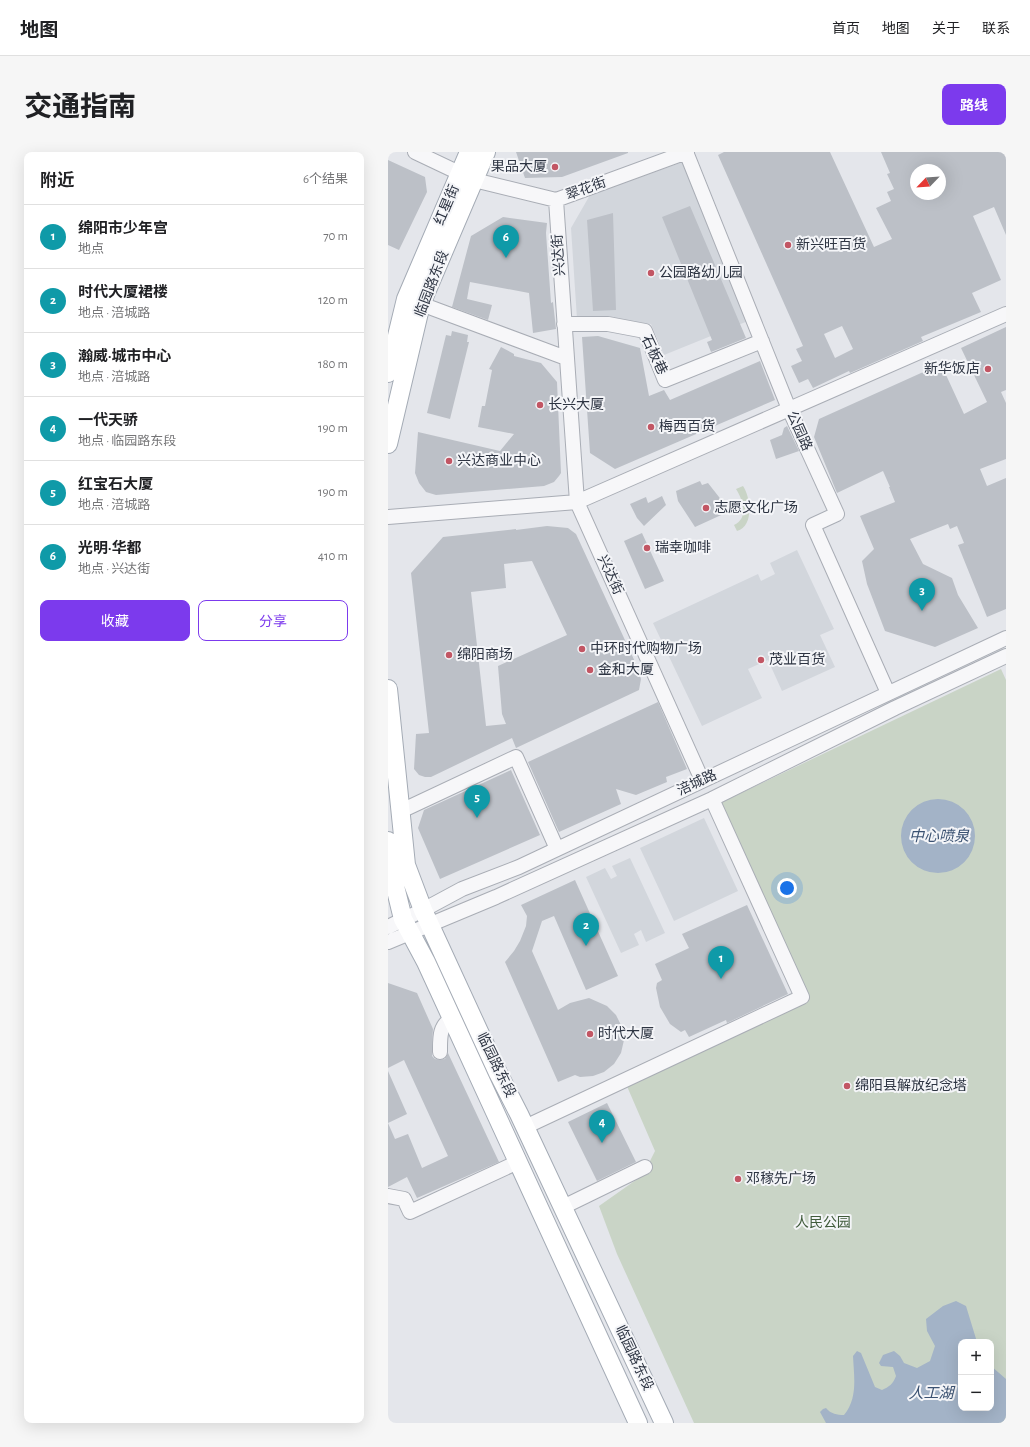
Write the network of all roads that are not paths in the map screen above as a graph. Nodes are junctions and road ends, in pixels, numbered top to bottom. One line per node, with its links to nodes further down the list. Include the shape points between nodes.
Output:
1 (415, 152): 5 (street, 翠花街)
2 (469, 152): 5 (main road, 临园路东段)
3 (486, 152): 5 (main road, 临园路东段)
4 (686, 152): 6 (street, 翠花街); 11 (street, 公园路)
5 (467, 177): 6 (street, 翠花街); 7 (main road, 临园路东段); 10 (main road, 红星街, via 406,299)
6 (556, 200): 9 (street, 兴达街)
7 (421, 304): 12 (street); 15 (main road, 临园路东段)
8 (1006, 314): 14 (street)
9 (564, 324): 11 (street, 石板巷, via 608,324 645,331 665,380); 12 (street, 兴达街)
10 (392, 341): 13 (main road, 红星街)
11 (762, 341): 14 (street, 公园路)
12 (566, 358): 16 (street, 兴达街)
13 (388, 373)
14 (789, 409): 16 (street); 21 (street, 公园路, via 837,514 813,525)
15 (388, 444)
16 (577, 502): 17 (street); 22 (street, 兴达街)
17 (388, 517)
18 (1006, 638): 21 (street, 涪城路)
19 (1006, 656): 23 (street, 涪城路)
20 (388, 689): 24 (main road, 临园路东段)
21 (888, 693): 22 (street, 涪城路)
22 (702, 780): 26 (street, 涪城路)
23 (712, 799): 27 (street, 涪城路, via 496,897); 32 (street, via 802,997)
24 (400, 811): 26 (street, via 516,757); 27 (main road, 临园路东段, via 406,865)
25 (388, 841): 28 (main road)
26 (556, 849): 27 (street, 涪城路, via 519,867 462,889)
27 (427, 917): 28 (street, 涪城路); 32 (main road, 临园路东段)
28 (400, 926): 29 (street, 涪城路); 30 (main road, via 426,962)
29 (388, 942)
30 (452, 1019): 31 (street, via 445,1024 441,1032); 33 (main road)
31 (440, 1052)
32 (525, 1126): 36 (main road, 临园路东段)
33 (518, 1162): 35 (street, via 410,1212 404,1199); 37 (main road)
34 (645, 1167): 36 (street)
35 (388, 1196)
36 (563, 1207): 38 (main road, 临园路东段)
37 (638, 1423)
38 (664, 1423)

